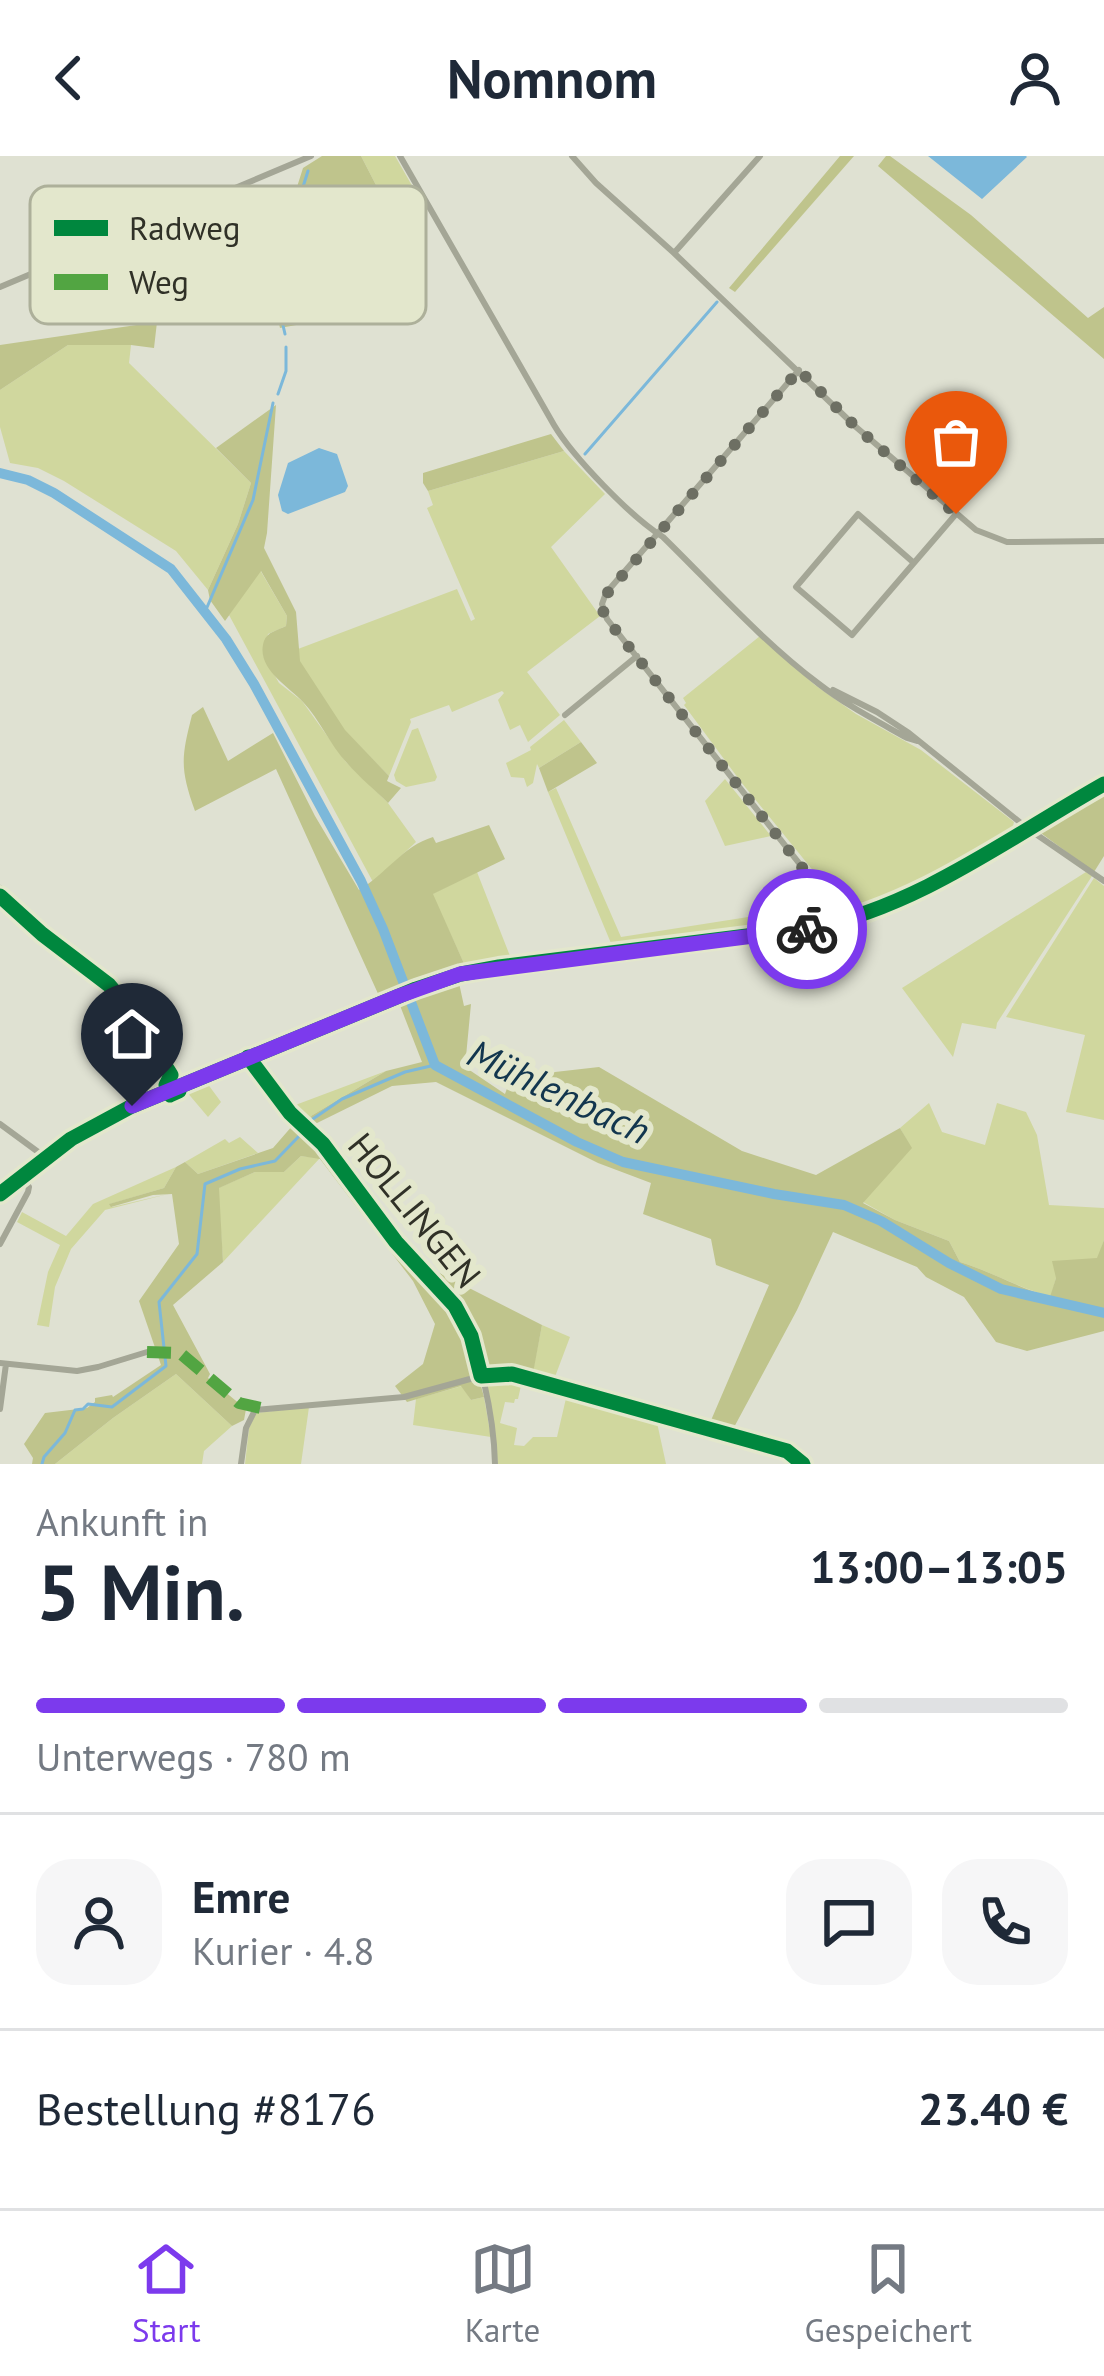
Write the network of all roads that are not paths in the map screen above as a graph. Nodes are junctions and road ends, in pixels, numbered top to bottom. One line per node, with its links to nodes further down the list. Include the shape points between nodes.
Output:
1 (311, 156): 7 (street)
2 (400, 156): 8 (street)
3 (572, 156): 10 (street)
4 (745, 156): 6 (street)
5 (760, 156): 6 (street)
6 (744, 174): 10 (street)
7 (241, 186)
8 (417, 186)
9 (426, 201): 15 (street, via 563,439)
10 (674, 253): 13 (street)
11 (30, 274): 12 (street)
12 (0, 287)
13 (799, 370): 14 (street); 15 (street)
14 (956, 514): 16 (street, via 1007,542); 17 (street)
15 (657, 533): 18 (street, via 603,598 607,619); 21 (street, via 818,683 877,712)
16 (1104, 541)
17 (914, 563): 17 (street, via 852,635 796,587 858,514)
18 (637, 656): 19 (street); 24 (street)
19 (565, 715)
20 (1104, 784): 21 (street)
21 (1027, 829): 22 (street); 24 (street, via 896,903)
22 (1104, 881)
23 (0, 888): 26 (street, via 121,989)
24 (845, 922): 25 (street, via 460,974)
25 (248, 1058): 26 (street); 33 (street, HOLLINGEN, via 455,1306)
26 (183, 1084): 28 (street)
27 (0, 1124): 28 (street)
28 (45, 1157): 29 (street)
29 (22, 1175): 30 (street); 31 (street, via 28,1192)
30 (0, 1193)
31 (0, 1244)
32 (147, 1352): 34 (street, via 76,1371)
33 (476, 1354): 35 (street); 36 (street, HOLLINGEN)
34 (3, 1364): 37 (street)
35 (501, 1373): 36 (street); 40 (street, via 787,1450)
36 (481, 1376): 38 (street, via 404,1397 255,1410); 39 (street, HOLLINGEN)
37 (0, 1409)
38 (242, 1464)
39 (495, 1464)
40 (803, 1464)

